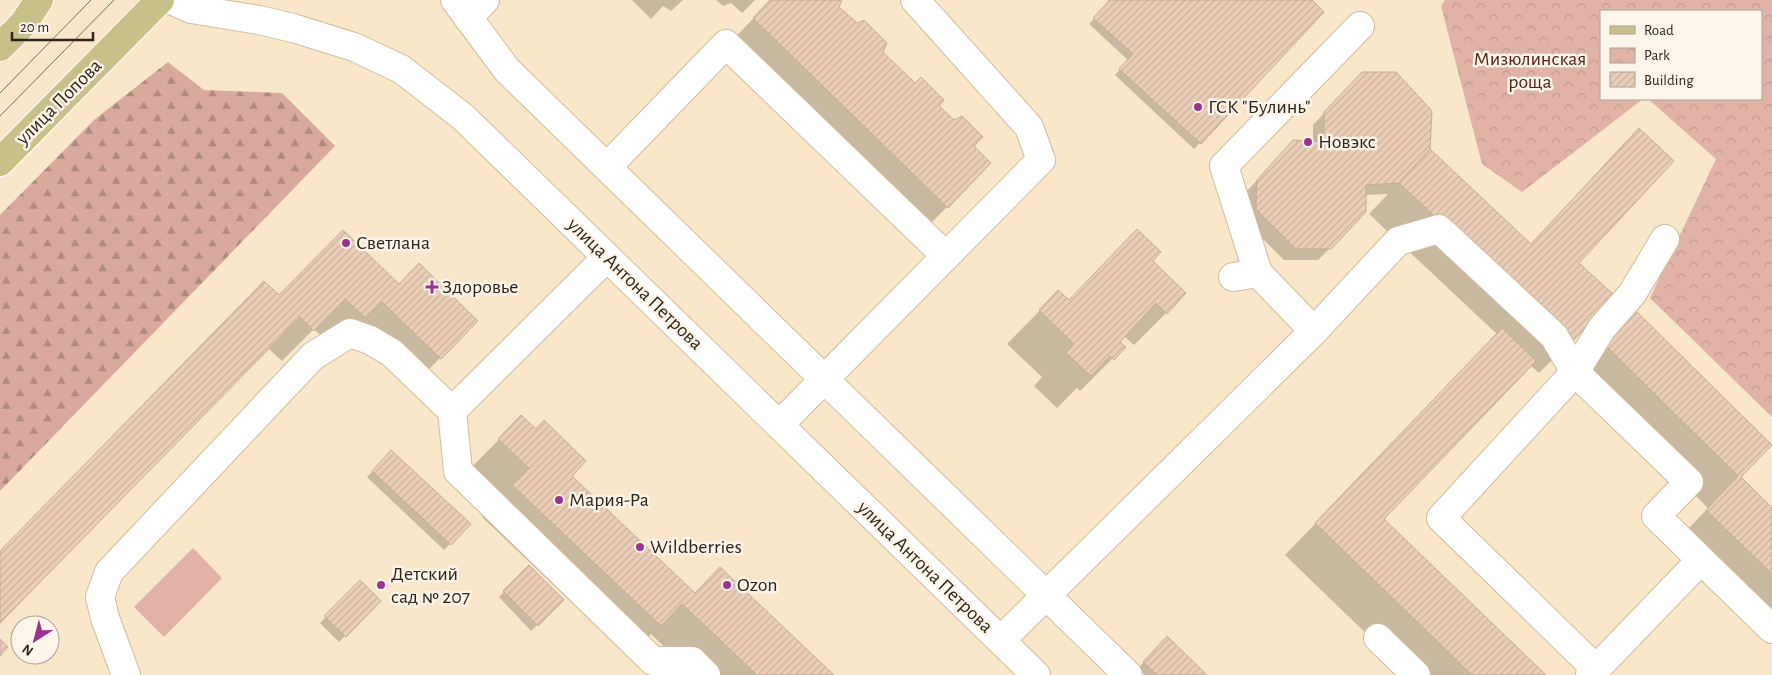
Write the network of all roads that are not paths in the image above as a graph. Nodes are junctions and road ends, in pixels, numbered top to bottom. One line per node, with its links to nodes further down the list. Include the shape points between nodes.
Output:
1 (39, 0): 7 (main road, via 23,24)
2 (160, 0): 8 (main road, улица Попова)
3 (171, 0): 12 (street, улица Антона Петрова, via 191,9 293,28 354,47 401,69 463,117)
4 (915, 0): 11 (street, via 1029,127 1041,160)
5 (469, 6): 9 (street, via 507,70)
6 (1360, 26): 13 (street, via 1224,166 1245,275)
7 (0, 47)
8 (0, 162)
9 (608, 167): 11 (street, via 726,44); 15 (street)
10 (1664, 239): 14 (street, via 1632,294 1602,328)
11 (946, 256): 15 (street)
12 (607, 257): 16 (street); 17 (street, улица Антона Петрова)
13 (1314, 331): 14 (street, via 1398,241 1439,230 1554,336); 19 (street)
14 (1575, 372): 18 (street, via 1689,482 1656,516); 23 (street, via 1442,518)
15 (825, 378): 17 (street); 19 (street)
16 (452, 411): 25 (street, via 392,353 370,340 350,333 313,356 109,572 100,597); 26 (street, via 458,471 653,662 692,661)
17 (779, 425): 22 (street, улица Антона Петрова)
18 (1701, 560): 20 (street); 23 (street)
19 (1046, 596): 22 (street); 27 (street)
20 (1772, 628)
21 (1378, 638): 28 (street)
22 (1001, 640): 24 (street, улица Антона Петрова)
23 (1593, 672)
24 (1030, 673)
25 (126, 675)
26 (706, 675)
27 (1128, 675)
28 (1416, 675)

